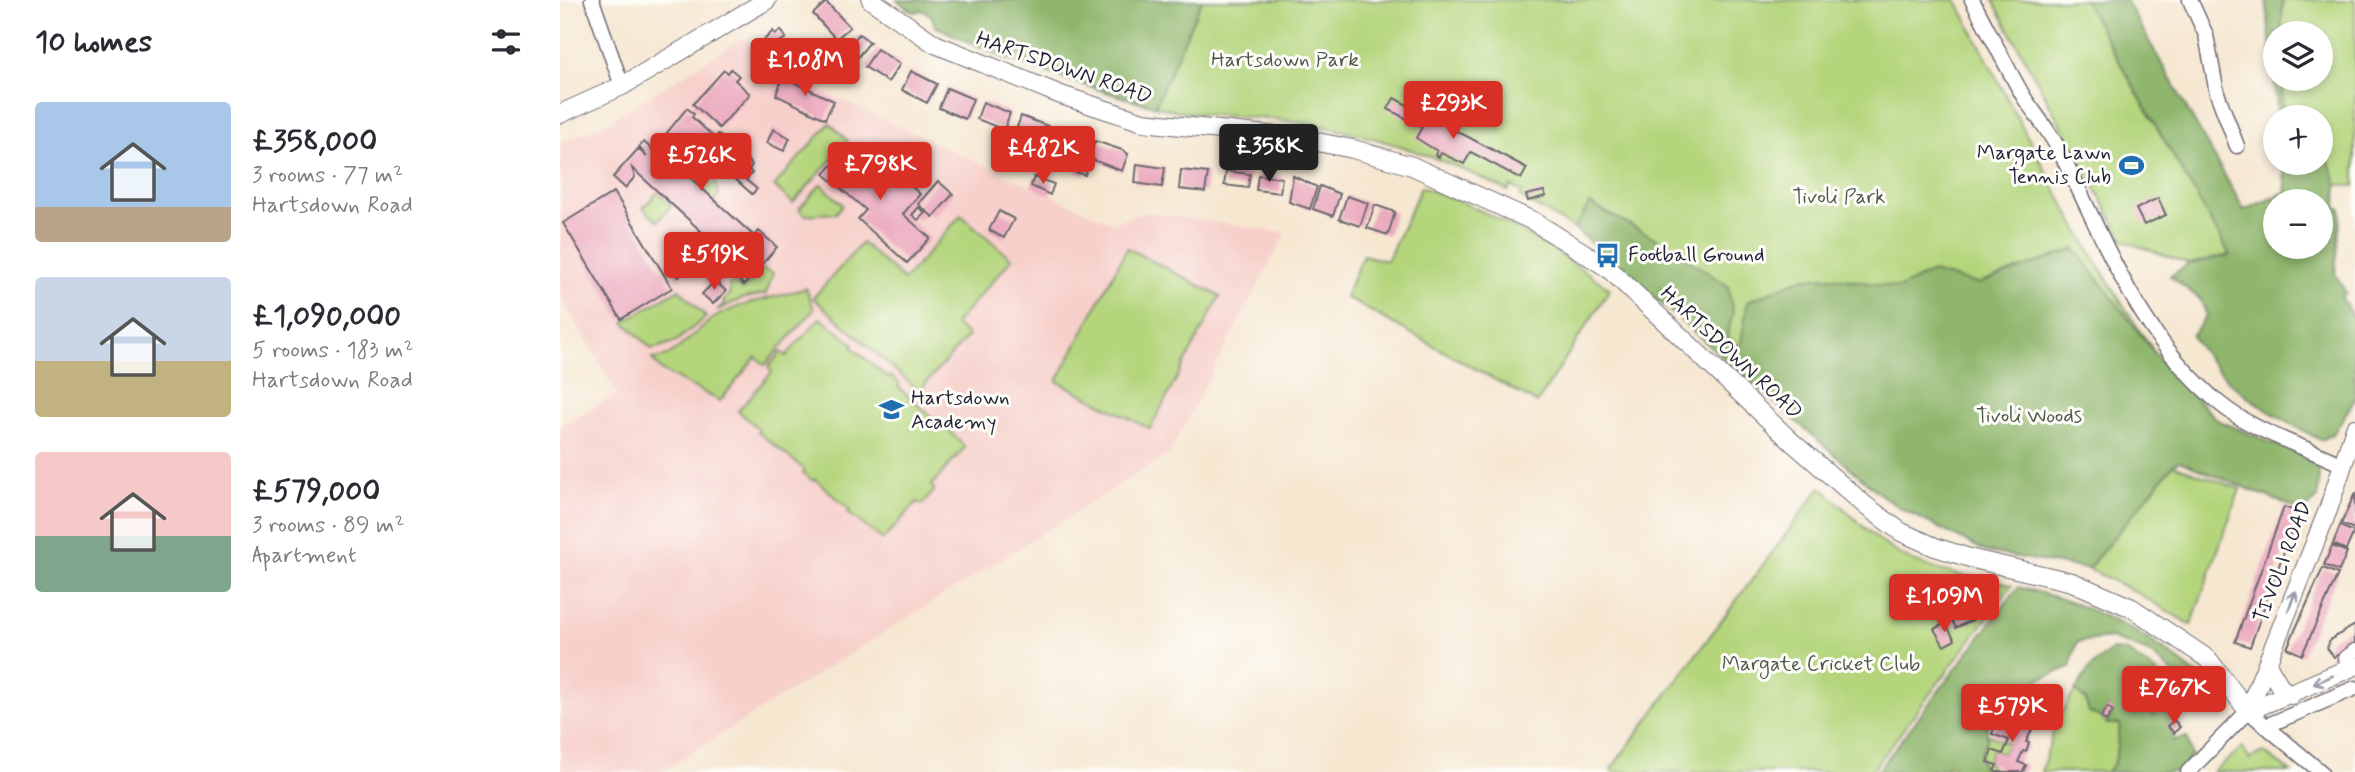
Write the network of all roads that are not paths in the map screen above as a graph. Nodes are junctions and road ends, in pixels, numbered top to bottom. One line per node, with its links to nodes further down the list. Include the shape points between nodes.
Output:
1 (592, 0): 6 (street)
2 (767, 0): 6 (main road)
3 (872, 0): 16 (main road, HARTSDOWN ROAD, via 935,44 1061,95 1143,121 1297,138 1353,149 1412,166 1533,221 1608,268 1792,442 1901,532 1973,559 2073,582 2132,608 2208,659)
4 (1972, 0): 10 (street, via 2025,98 2057,146 2130,295 2169,354 2221,404 2263,430)
5 (2190, 0): 8 (street, via 2206,35 2217,93)
6 (622, 86): 7 (main road)
7 (560, 114)
8 (2237, 146)
9 (2355, 428): 10 (main road, TIVOLI ROAD)
10 (2342, 465): 12 (main road, TIVOLI ROAD, one-way to 10)
11 (2355, 651): 13 (street, via 2346,658)
12 (2267, 664): 15 (main road, via 2281,688); 16 (main road, TIVOLI ROAD)
13 (2352, 668): 15 (main road, one-way to 15)
14 (2355, 688): 17 (street)
15 (2291, 695): 16 (main road)
16 (2248, 711): 17 (street); 18 (street)
17 (2266, 726): 19 (street)
18 (2188, 772)
19 (2321, 772)

